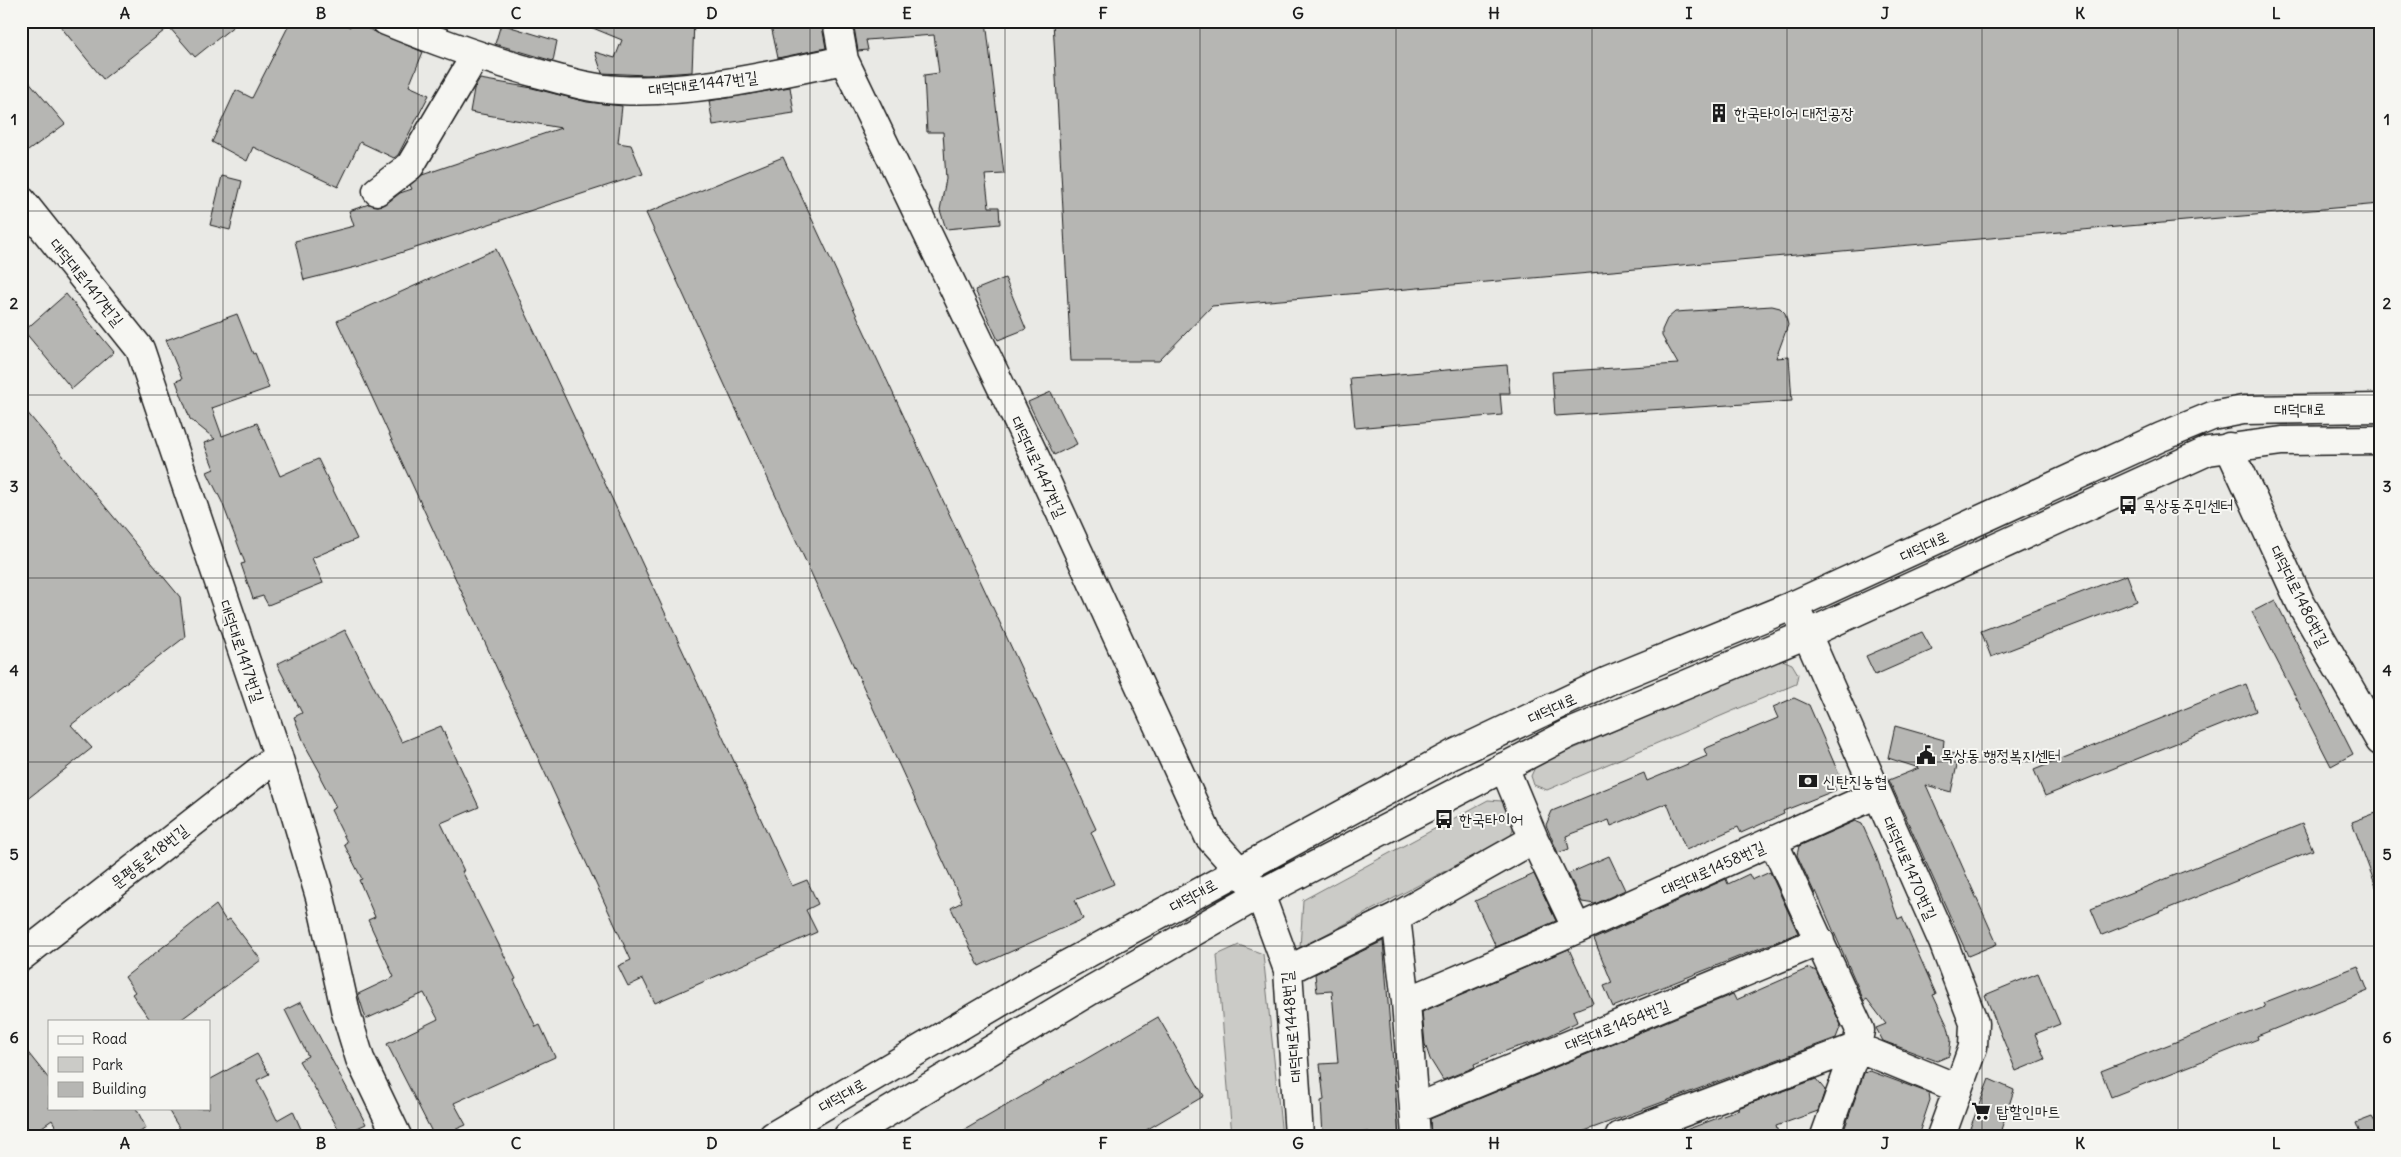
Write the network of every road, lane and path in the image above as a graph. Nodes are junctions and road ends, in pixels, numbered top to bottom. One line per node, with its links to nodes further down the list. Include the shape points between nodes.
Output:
1 (386, 21): 3 (street, 대덕대로1447번길)
2 (838, 21): 4 (street, 대덕대로1447번길)
3 (475, 56): 4 (street, 대덕대로1447번길, via 585,86 661,91); 5 (street, via 410,166)
4 (844, 60): 18 (street, 대덕대로1447번길, via 1035,457 1209,837)
5 (377, 191)
6 (21, 200): 13 (street, 대덕대로1417번길, via 140,349)
7 (2380, 408): 10 (street, 대덕대로, via 2243,410 2212,416)
8 (2380, 440): 9 (street, 대덕대로, via 2282,441)
9 (2228, 447): 11 (street, 대덕대로, via 2208,451); 12 (street, 대덕대로1486번길, via 2300,602)
10 (1794, 605): 11 (street, 대덕대로1470번길); 18 (street, 대덕대로, via 1608,681 1452,755)
11 (1807, 634): 14 (street, 대덕대로, via 1568,734); 15 (street, 대덕대로1470번길)
12 (2380, 741)
13 (278, 756): 23 (street, 문평동로18번길); 29 (street, 대덕대로1417번길, via 320,897 346,1013 360,1059)
14 (1504, 767): 16 (street); 19 (street, 대덕대로)
15 (1877, 794): 17 (street); 27 (street, 대덕대로1470번길, via 1974,1023 1973,1047)
16 (1534, 839): 20 (street); 21 (street)
17 (1773, 841): 21 (street, 대덕대로1458번길); 22 (street, 대덕대로1458번길)
18 (1240, 869): 19 (street, 대덕대로1448번길); 30 (street, 대덕대로, via 1031,984)
19 (1260, 894): 24 (street, 대덕대로1448번길); 31 (street, 대덕대로, via 1093,989)
20 (1396, 916): 24 (street); 25 (street, 대덕대로1454번길)
21 (1577, 928): 25 (street)
22 (1820, 941): 26 (street, 대덕대로1458번길, via 1860,1030); 28 (street, 대덕대로1454번길)
23 (21, 956)
24 (1288, 970): 32 (street, 대덕대로1448번길)
25 (1406, 1002): 28 (street, 대덕대로1454번길)
26 (1857, 1047): 27 (street); 33 (street); 34 (street, 대덕대로1458번길)
27 (1958, 1088): 35 (street, 대덕대로1470번길)
28 (1415, 1123)
29 (397, 1136)
30 (773, 1136)
31 (848, 1136)
32 (1299, 1136)
33 (1620, 1136)
34 (1825, 1136)
35 (1940, 1136)

